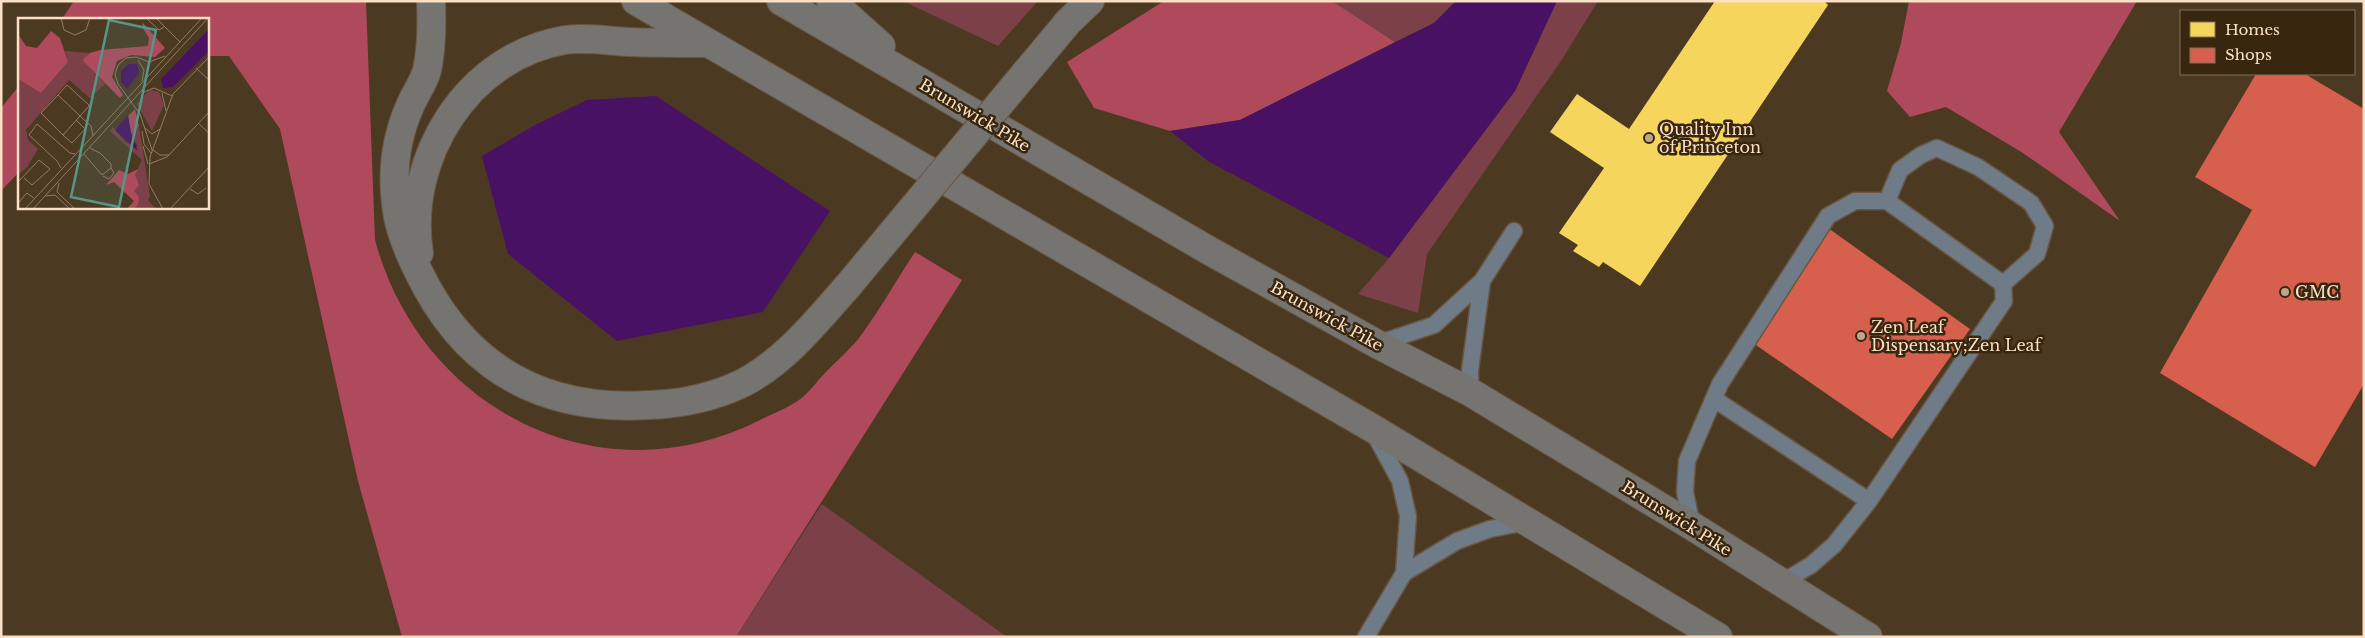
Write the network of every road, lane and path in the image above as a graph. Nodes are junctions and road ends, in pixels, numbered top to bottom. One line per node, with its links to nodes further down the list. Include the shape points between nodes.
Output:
1 (431, 1): 12 (highway, via 432,41 426,72 399,134 394,193 405,240)
2 (636, 1): 6 (highway)
3 (781, 1): 7 (highway, Brunswick Pike)
4 (831, 1): 7 (highway)
5 (1090, 1): 12 (highway, bridge, via 1068,22 846,287 788,350 768,368 742,383 706,397 626,407 589,404 551,395 519,382 468,346)
6 (707, 44): 12 (highway, via 590,38 563,40 505,62 475,86 441,132 422,182 418,246); 16 (highway)
7 (925, 85): 13 (highway, Brunswick Pike)
8 (1887, 201): 11 (lane); 11 (lane, via 1900,170 1937,148 1978,166 2031,203 2045,226 2037,254); 15 (lane, via 1855,201 1828,216 1720,384)
9 (1514, 231): 10 (lane)
10 (1482, 281): 13 (lane, via 1434,325); 14 (lane)
11 (2002, 284): 17 (lane, via 2004,301)
12 (433, 299)
13 (1377, 344): 14 (highway, Brunswick Pike)
14 (1470, 392): 19 (highway, Brunswick Pike)
15 (1714, 399): 17 (lane); 19 (lane, via 1687,461 1685,492)
16 (1372, 428): 18 (highway); 20 (lane, via 1400,481 1408,516)
17 (1869, 501): 21 (lane, via 1834,545 1811,565)
18 (1527, 522): 20 (lane, via 1490,529 1457,541); 23 (highway)
19 (1692, 526): 21 (highway, Brunswick Pike)
20 (1404, 573): 22 (lane)
21 (1781, 583): 24 (highway, Brunswick Pike)
22 (1366, 637)
23 (1718, 637)
24 (1868, 637)

